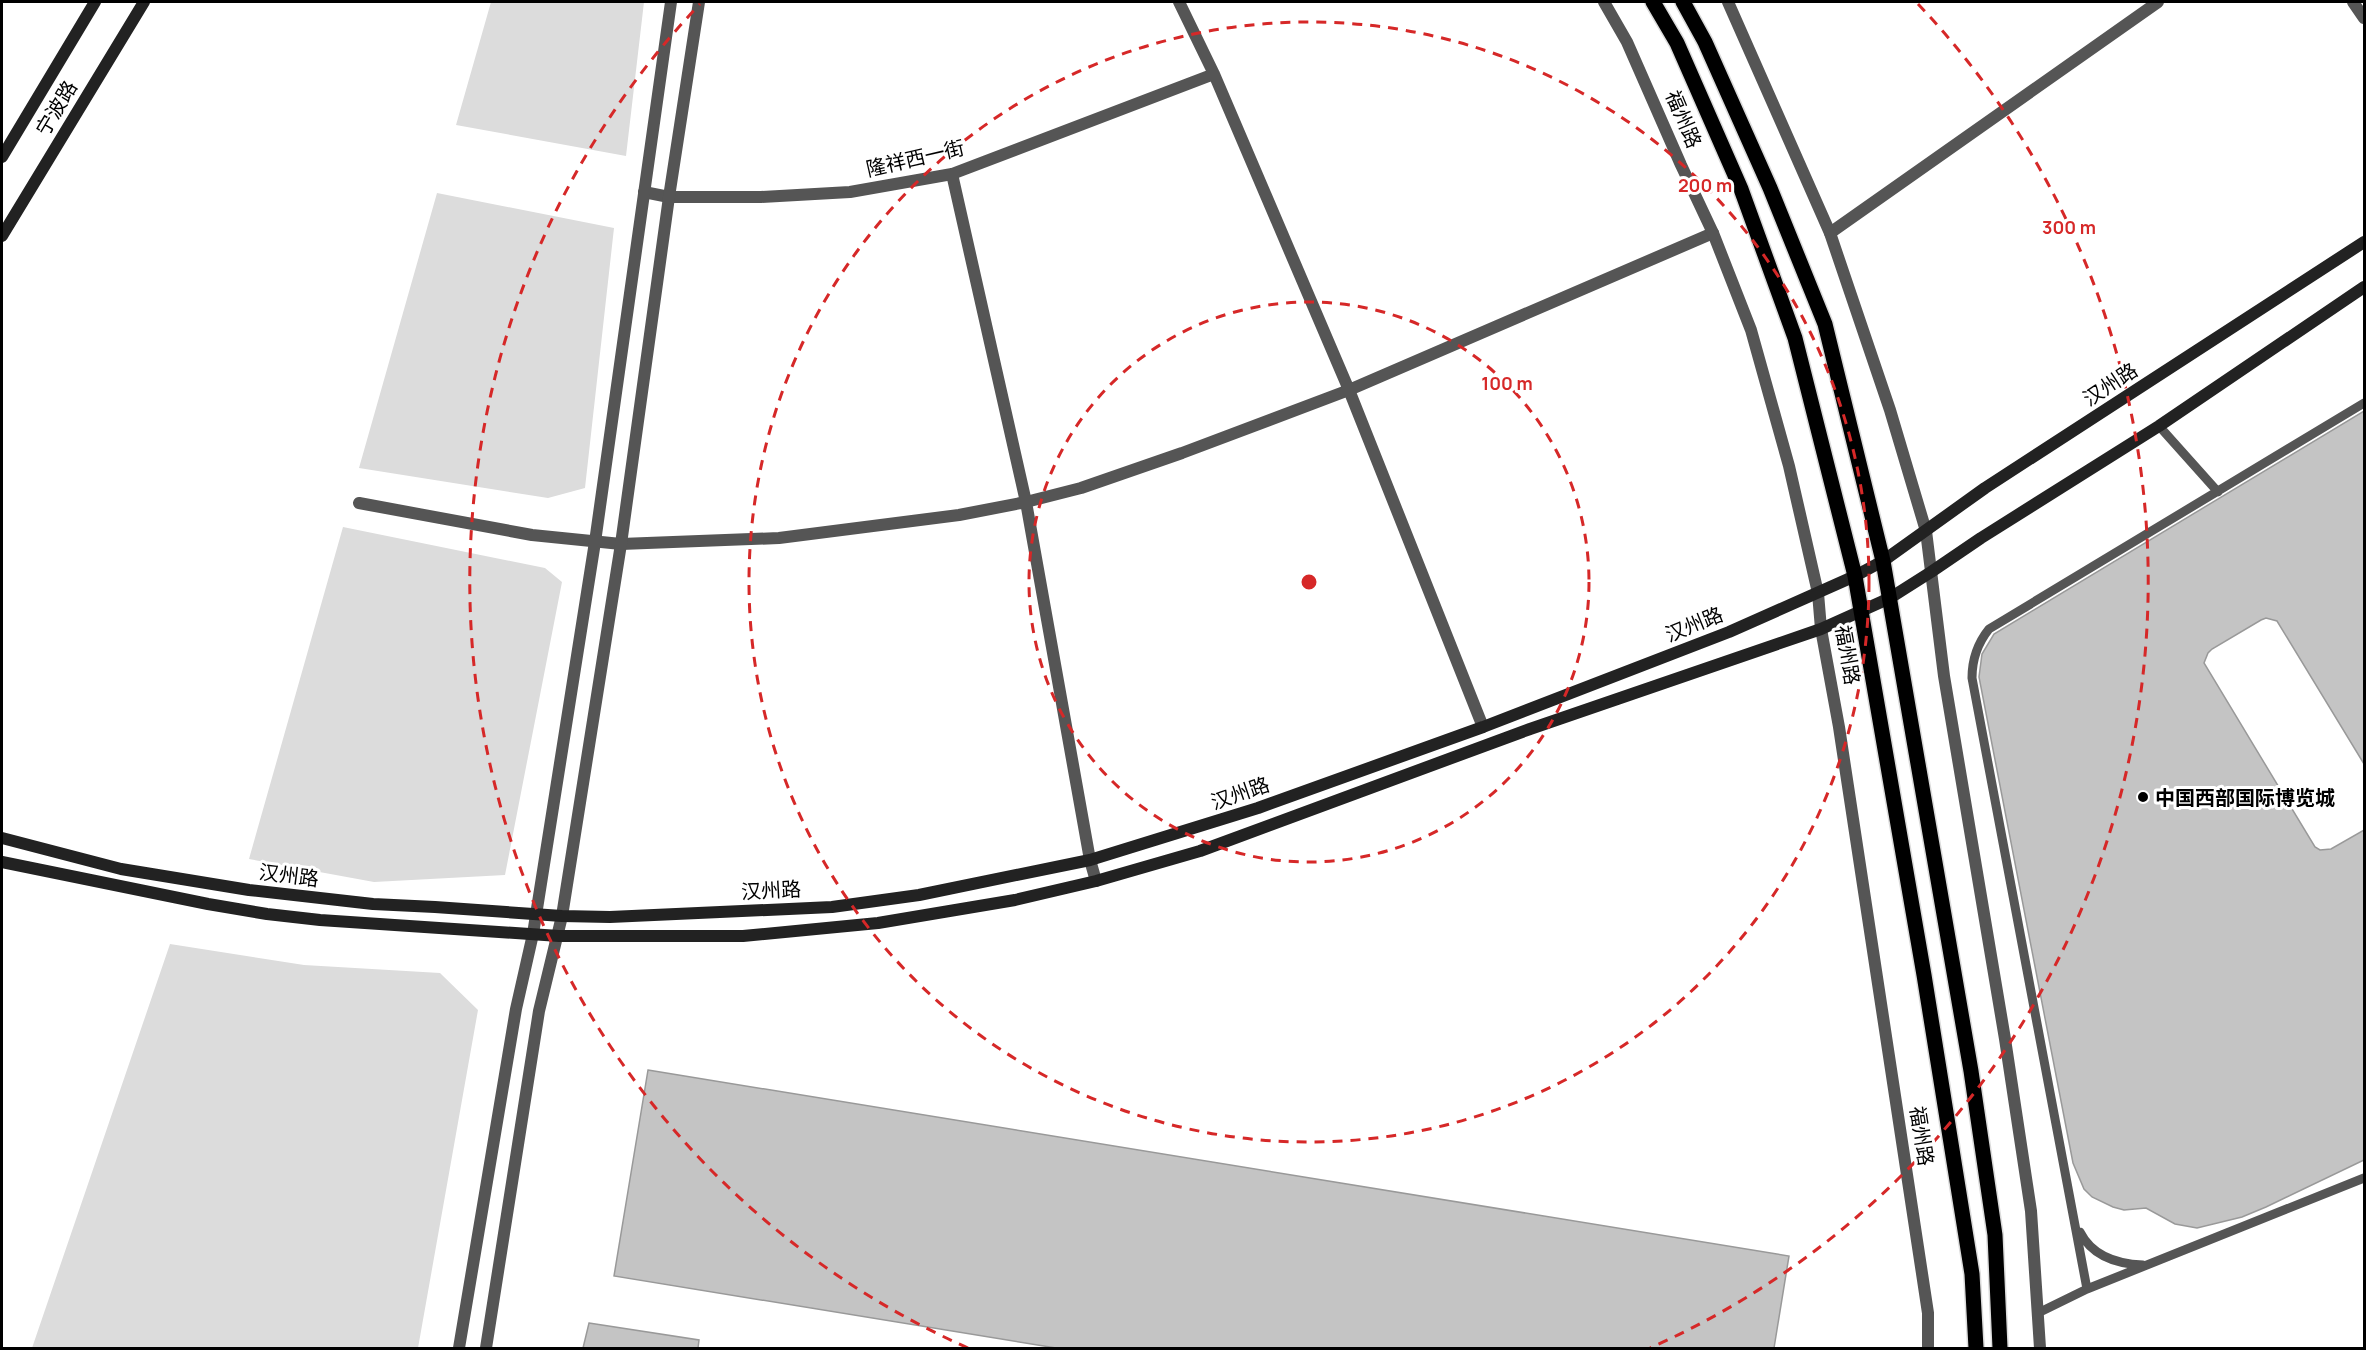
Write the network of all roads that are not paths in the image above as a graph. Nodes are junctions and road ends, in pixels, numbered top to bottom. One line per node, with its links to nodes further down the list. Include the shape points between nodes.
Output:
1 (95, 2): 14 (main road, 宁波路)
2 (144, 2): 20 (main road, 宁波路)
3 (670, 2): 16 (street)
4 (699, 2): 17 (street)
5 (1179, 2): 13 (street)
6 (1604, 2): 18 (street, 福州路, via 1628,42)
7 (1653, 2): 34 (main road, 福州路, via 1677,44 1741,189 1795,338)
8 (1683, 2): 32 (main road, via 1770,188 1825,324)
9 (1728, 2): 19 (street)
10 (2158, 2): 19 (street)
11 (2353, 2): 12 (street)
12 (2364, 18)
13 (1214, 74): 15 (street, 隆祥西一街); 23 (street)
14 (2, 157)
15 (952, 174): 17 (street, 隆祥西一街, via 850,192); 27 (street)
16 (644, 192): 17 (street, 隆祥西一街); 30 (street)
17 (669, 197): 31 (street)
18 (1713, 233): 23 (street); 35 (street, 福州路, via 1750,330 1789,466)
19 (1830, 233): 29 (street)
20 (2, 236)
21 (2364, 242): 29 (main road, 汉州路, via 1985,488)
22 (2364, 287): 25 (main road, 汉州路)
23 (1349, 390): 27 (street, via 1182,453 1081,488); 39 (street)
24 (2364, 403): 26 (lane)
25 (2159, 426): 26 (lane); 33 (main road, 汉州路)
26 (2218, 492): 49 (lane, via 1989,629 1981,639 1972,666)
27 (1026, 502): 31 (street, via 959,515 778,538); 41 (street)
28 (359, 503): 30 (street, via 532,535)
29 (1926, 531): 32 (main road, 汉州路); 33 (street)
30 (595, 542): 31 (street); 44 (street)
31 (621, 544): 45 (street)
32 (1883, 561): 34 (main road, 汉州路); 36 (main road)
33 (1931, 572): 36 (main road, 汉州路); 52 (street, via 1944,676 2031,1211)
34 (1855, 576): 35 (main road, 汉州路); 37 (main road, 福州路)
35 (1818, 593): 38 (street, 福州路); 39 (main road, 汉州路, via 1729,632)
36 (1890, 598): 37 (main road, 汉州路); 57 (main road, via 1971,1071 1995,1235)
37 (1860, 612): 38 (main road, 汉州路); 56 (main road, 福州路, via 1972,1274)
38 (1821, 629): 43 (main road, 汉州路, via 1530,729 1211,848); 55 (street, 福州路, via 1926,1301)
39 (1483, 727): 41 (main road, 汉州路, via 1258,808)
40 (2, 838): 44 (main road, 汉州路, via 121,869 249,890 373,904)
41 (1090, 860): 43 (street); 45 (main road, 汉州路, via 919,895 832,907)
42 (2, 862): 46 (main road, 汉州路, via 267,914)
43 (1096, 881): 47 (main road, 汉州路, via 1015,900 878,923 743,936)
44 (535, 914): 45 (main road, 汉州路); 46 (street)
45 (562, 916): 47 (street)
46 (533, 934): 47 (main road, 汉州路); 53 (street, via 516,1009)
47 (559, 936): 54 (street, via 539,1011)
48 (2364, 1178): 50 (lane)
49 (2076, 1222): 50 (lane, via 2084,1241 2096,1251 2124,1264); 51 (lane)
50 (2146, 1266): 51 (lane)
51 (2087, 1290): 52 (lane)
52 (2038, 1313): 58 (street)
53 (459, 1348)
54 (486, 1348)
55 (1928, 1348)
56 (1976, 1348)
57 (2000, 1348)
58 (2040, 1348)

